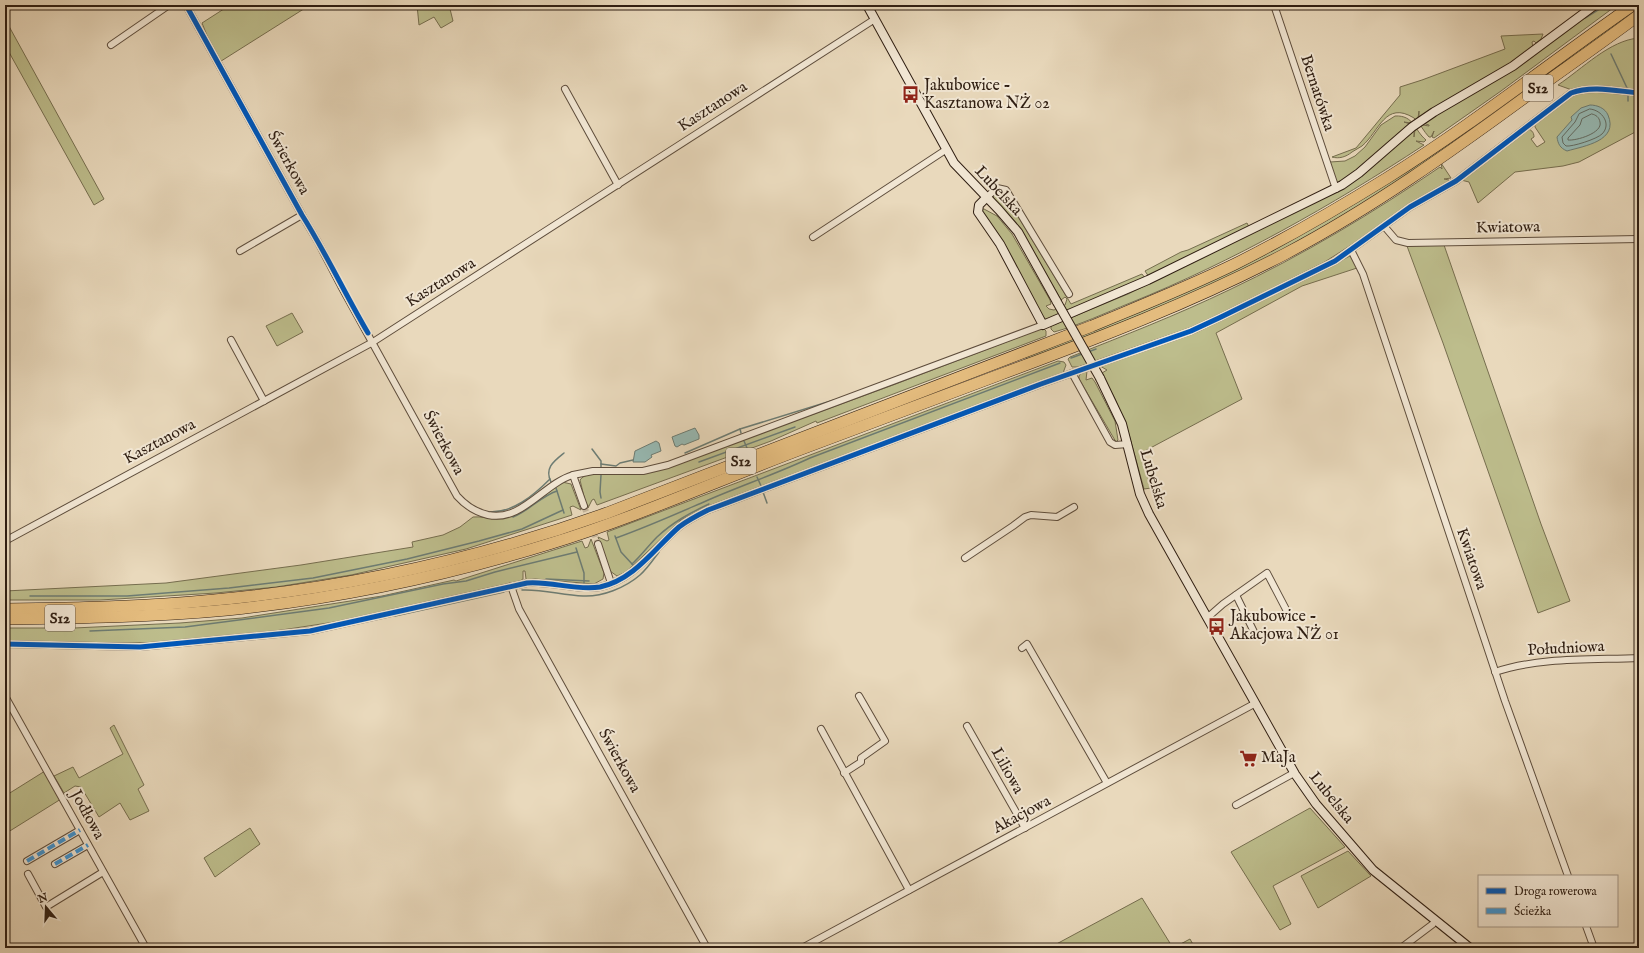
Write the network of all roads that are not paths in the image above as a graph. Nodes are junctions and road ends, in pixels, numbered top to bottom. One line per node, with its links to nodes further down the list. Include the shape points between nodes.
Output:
1 (169, 5): 9 (street)
2 (186, 5): 16 (street, Świerkowa)
3 (868, 5): 8 (street, Lubelska)
4 (1274, 5): 14 (street, Bernatówka)
5 (1595, 5): 14 (street, via 1513,66 1420,121 1359,173)
6 (1633, 5): 38 (highway, S12, via 1422,155 1345,204 1227,268 1053,341 607,513 552,532 412,568 288,591 169,604)
7 (1639, 15): 41 (highway, S12, via 1430,165 1287,253 1173,307 1055,355 610,523 556,542 422,577 339,594 224,610)
8 (875, 19): 12 (street, Lubelska); 13 (street, Kasztanowa)
9 (111, 45)
10 (565, 89): 13 (street)
11 (1639, 94): 17 (street, via 1588,89 1571,93 1450,185 1410,207)
12 (947, 149): 15 (street, Lubelska, via 960,170); 18 (street)
13 (618, 185): 25 (street, Kasztanowa)
14 (1336, 189): 23 (street, via 1142,284)
15 (986, 197): 22 (street, via 997,188 1006,190); 23 (street, via 979,205 978,212 1000,244); 28 (street, Lubelska, bridge, via 1018,232 1100,378 1120,417)
16 (302, 215): 21 (street); 25 (street, Świerkowa)
17 (1384, 226): 19 (street, Kwiatowa, via 1396,240 1408,243); 20 (street)
18 (813, 237)
19 (1639, 238)
20 (1351, 250): 26 (street, via 1315,271 1207,324); 46 (street, Kwiatowa, via 1363,274)
21 (240, 251)
22 (1069, 294)
23 (1043, 325): 29 (street, via 668,465 643,471 593,471)
24 (231, 340): 27 (street)
25 (373, 342): 27 (street, Kasztanowa); 29 (street, Świerkowa, via 451,486 474,511 495,516 512,513 558,481)
26 (1072, 373): 28 (street, via 1110,442 1115,445); 35 (street, via 708,510 681,526 634,570)
27 (264, 400): 32 (street, Kasztanowa)
28 (1128, 444): 40 (street, Lubelska, via 1146,509)
29 (573, 475): 30 (street)
30 (584, 506)
31 (1074, 507): 34 (street, via 1056,517 1025,517)
32 (5, 541)
33 (598, 544): 35 (street)
34 (965, 558)
35 (611, 584): 36 (street, via 590,588 541,583)
36 (511, 586): 43 (street, via 310,631 140,647); 68 (street, Świerkowa, via 519,609)
37 (1236, 594): 39 (street, via 1267,573); 40 (street); 42 (street)
38 (5, 608)
39 (1290, 617)
40 (1207, 618): 49 (street, Lubelska)
41 (5, 619)
42 (1256, 636)
43 (5, 644)
44 (1022, 648): 54 (street, via 1027,644)
45 (1639, 658): 46 (street, Południowa, via 1534,662)
46 (1495, 672): 63 (street, Kwiatowa)
47 (5, 696): 57 (street, Jodłowa)
48 (859, 696): 52 (street, via 885,741)
49 (1254, 704): 53 (street, Lubelska); 54 (street, Akacjowa)
50 (967, 726): 56 (street, Liliowa)
51 (821, 729): 52 (street)
52 (844, 773): 64 (street)
53 (1294, 773): 55 (street); 65 (street, Lubelska, via 1316,804 1369,865)
54 (1107, 783): 56 (street, Akacjowa)
55 (1236, 805)
56 (1025, 828): 64 (street, Akacjowa)
57 (80, 830): 58 (street, Jodłowa); 59 (street)
58 (88, 845): 60 (street); 61 (street, Jodłowa)
59 (27, 861)
60 (55, 864)
61 (103, 872): 62 (street, via 46,907); 67 (street, Jodłowa)
62 (28, 874)
63 (1568, 875)
64 (909, 890): 69 (street, Akacjowa)
65 (1435, 920): 70 (street); 71 (street, Lubelska)
66 (1586, 927): 72 (street)
67 (146, 948)
68 (707, 948)
69 (802, 948)
70 (1401, 948)
71 (1470, 948)
72 (1594, 948)

